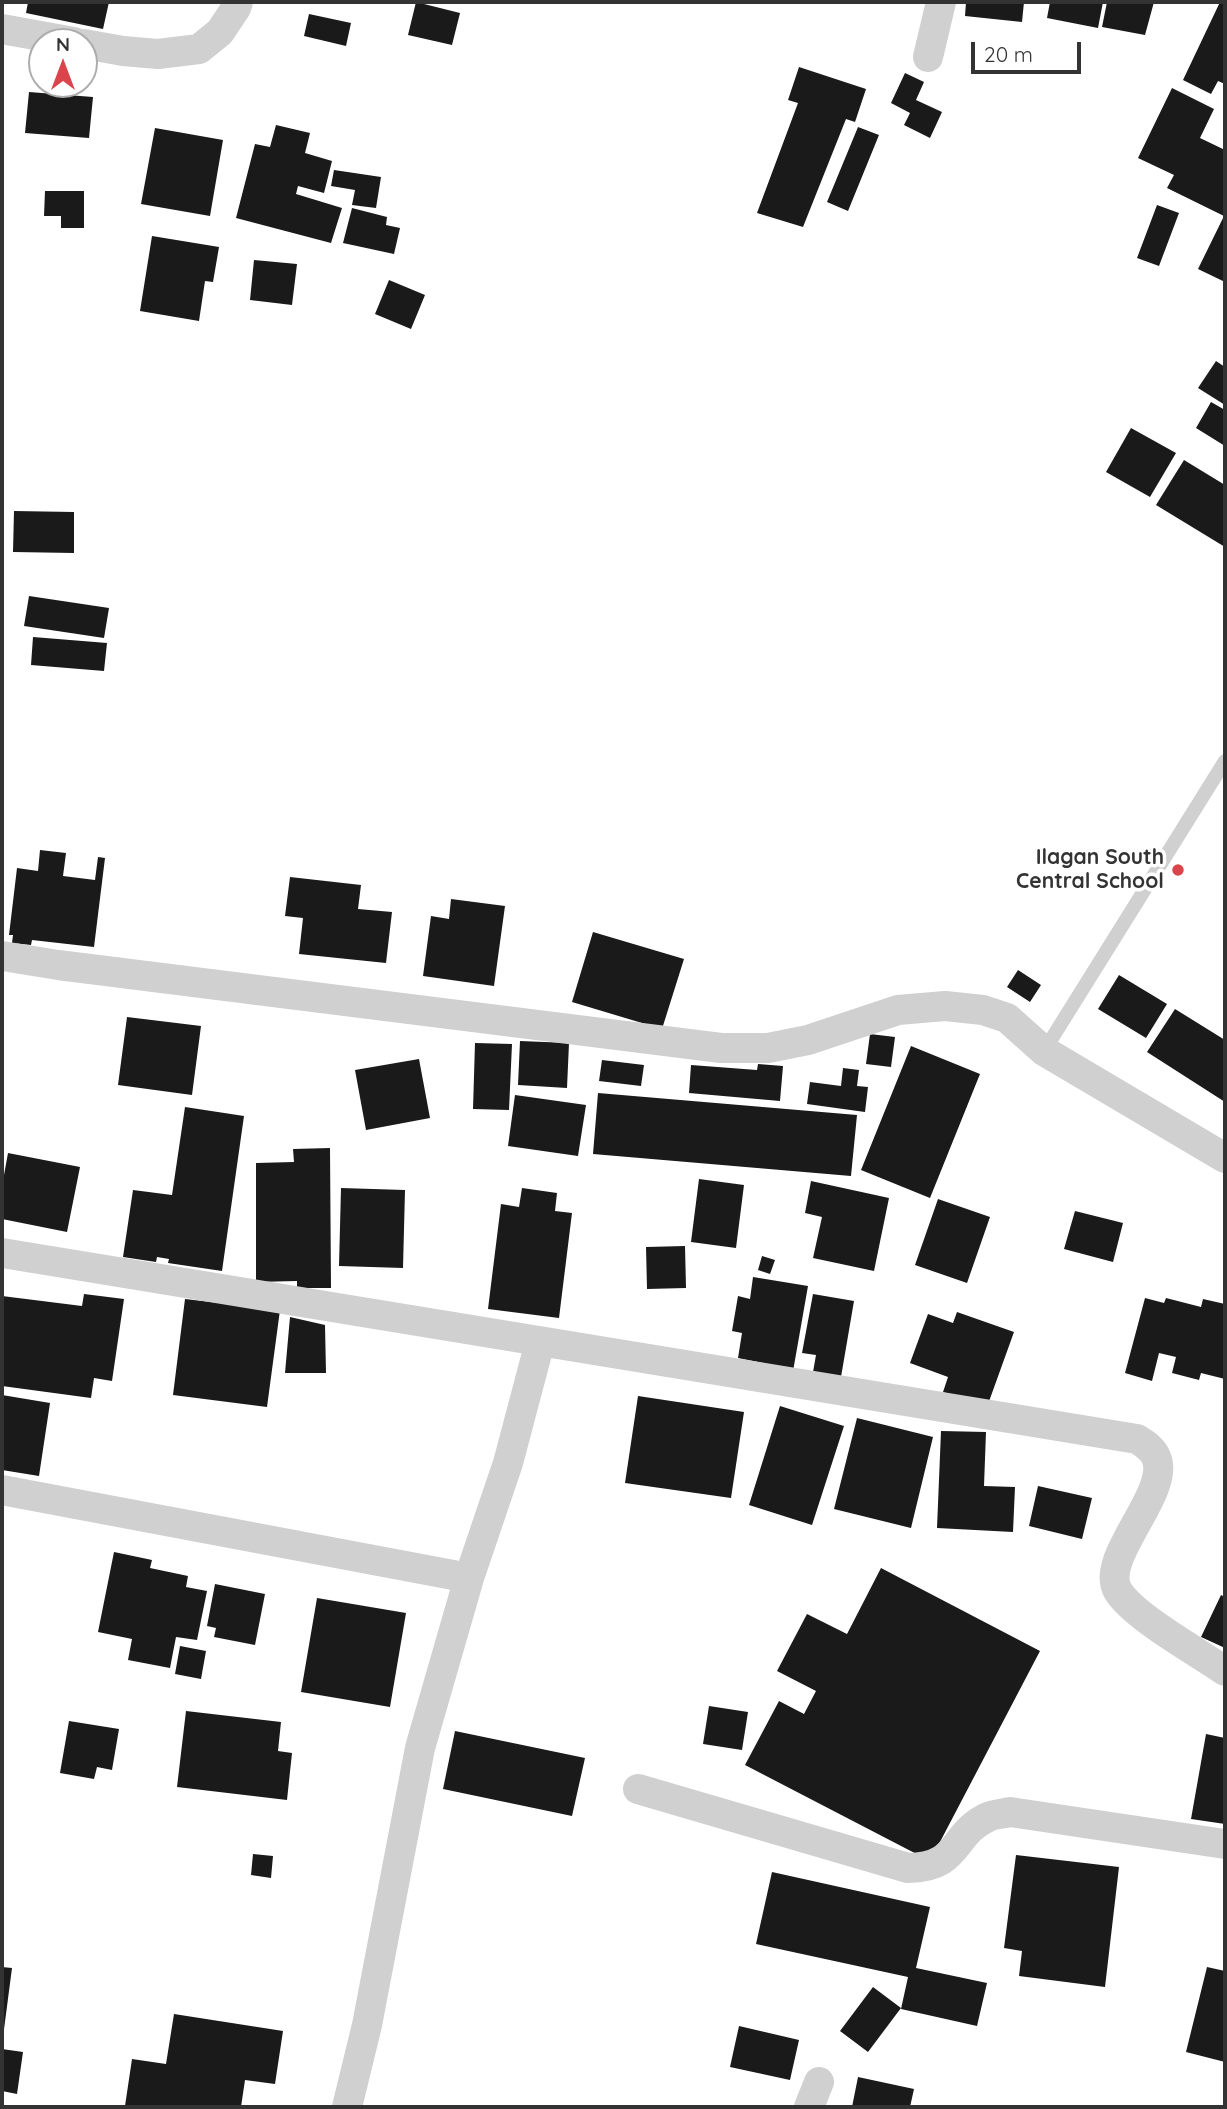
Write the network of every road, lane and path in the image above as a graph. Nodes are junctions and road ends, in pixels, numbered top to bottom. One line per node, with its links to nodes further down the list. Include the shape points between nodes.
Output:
1 (238, 2): 5 (street, via 220,32 199,49 158,54)
2 (942, 2): 6 (street)
3 (2, 29): 4 (street)
4 (28, 34)
5 (98, 47)
6 (928, 57)
7 (1225, 761): 9 (lane)
8 (2, 956): 9 (street, via 720,1048 768,1048 808,1040 898,1010 945,1006 1007,1018)
9 (1044, 1051): 10 (street)
10 (1225, 1158)
11 (2, 1253): 12 (street)
12 (540, 1342): 14 (street, via 508,1463); 15 (street, via 1138,1439 1158,1460 1156,1484 1114,1569 1116,1589 1133,1609)
13 (2, 1490): 14 (street)
14 (469, 1578): 18 (street, via 420,1748)
15 (1225, 1671)
16 (638, 1789): 17 (street, via 908,1868 937,1863 989,1816 1010,1812)
17 (1225, 1844)
18 (347, 2107)

